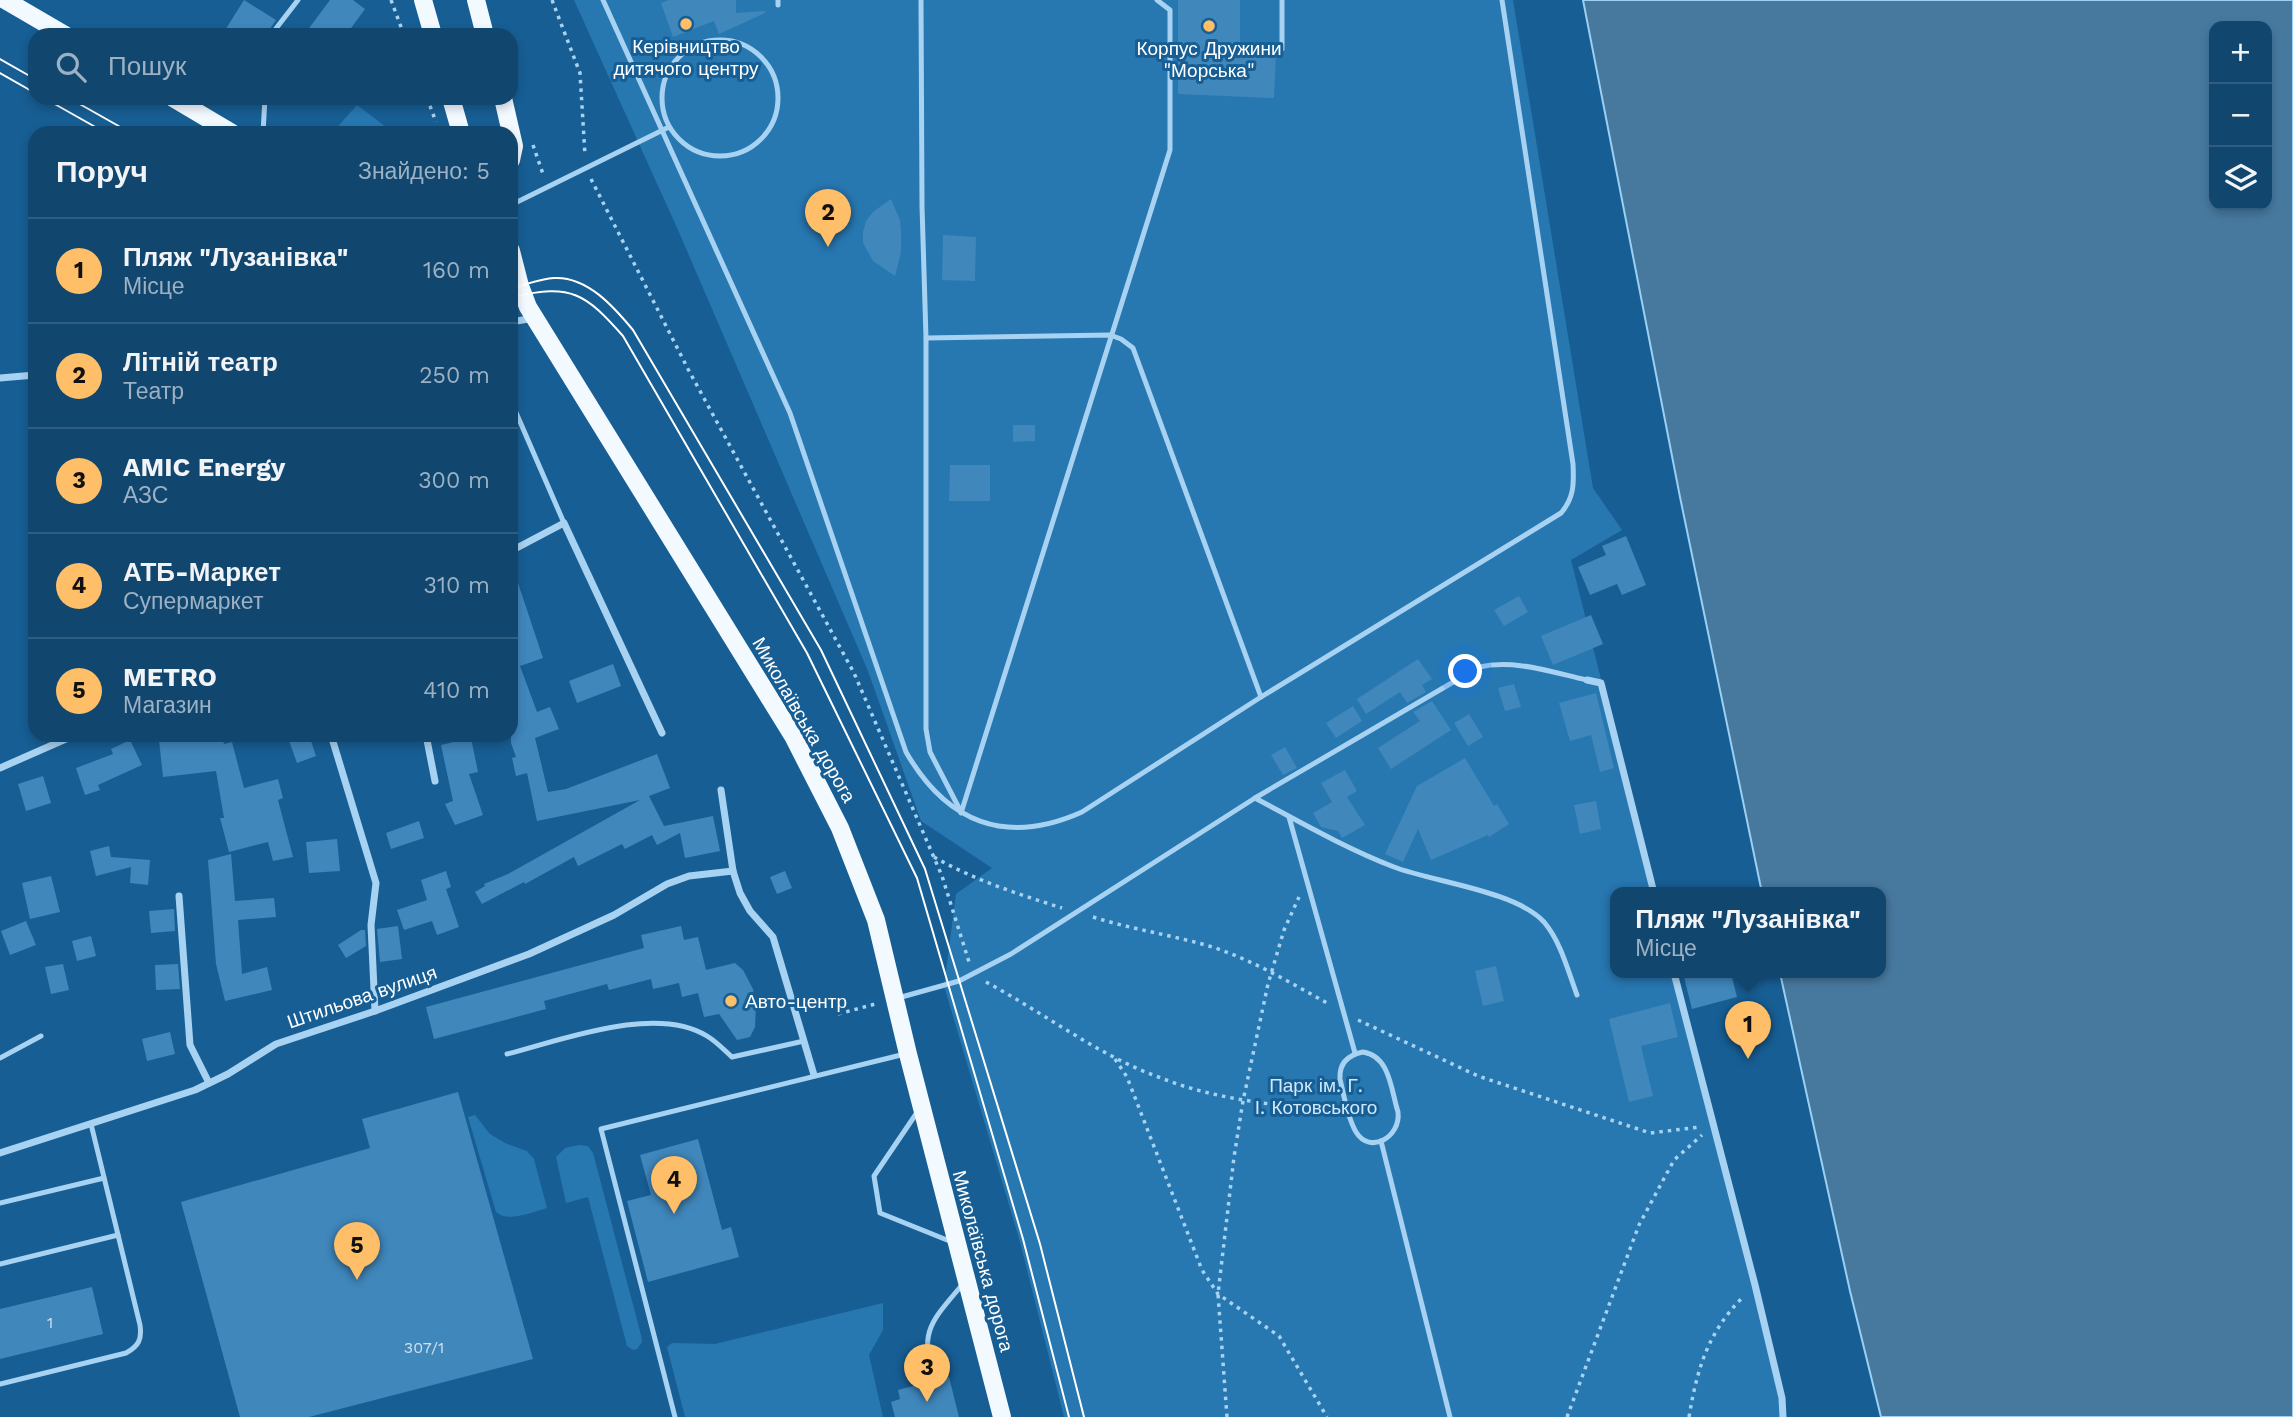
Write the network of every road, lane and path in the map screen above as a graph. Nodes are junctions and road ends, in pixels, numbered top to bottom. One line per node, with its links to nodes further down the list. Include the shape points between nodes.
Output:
1 (5, 0): 12 (main road)
2 (298, 0): 13 (lane)
3 (391, 0): 14 (path)
4 (423, 0): 15 (main road)
5 (476, 0): 16 (main road)
6 (552, 0): 31 (path, via 580,73)
7 (603, 0): 29 (lane)
8 (921, 0): 38 (lane)
9 (1157, 0): 37 (lane, via 1170,10 1170,150)
10 (1282, 0): 17 (lane)
11 (1502, 0): 45 (lane, via 1573,464 1572,496 1561,513)
12 (53, 28)
13 (276, 28)
14 (401, 28)
15 (431, 28)
16 (483, 28)
17 (1282, 49)
18 (185, 105): 23 (main road)
19 (265, 105): 24 (lane)
20 (430, 105): 25 (path)
21 (453, 105): 26 (main road)
22 (505, 105): 27 (main road)
23 (220, 126)
24 (263, 126)
25 (438, 126)
26 (459, 126)
27 (509, 126)
28 (669, 127): 28 (lane, via 681,142 698,152 736,154 753,145 776,114 778,94 773,75 749,47 731,40 694,45 667,72 662,108); 29 (lane)
29 (661, 130): 31 (lane); 54 (lane, via 790,413 906,752 935,792)
30 (531, 139): 32 (path)
31 (585, 167): 32 (lane); 56 (path, via 688,369 854,673)
32 (547, 186): 33 (lane)
33 (518, 201)
34 (518, 283): 35 (main road, Миколаївська дорога)
35 (535, 318): 36 (street); 66 (main road, Миколаївська дорога, via 793,736 840,828 876,920)
36 (518, 320)
37 (1110, 335): 38 (lane); 45 (lane, via 1133,348); 54 (lane)
38 (926, 338): 54 (lane, via 926,729 930,752)
39 (28, 375): 40 (street)
40 (0, 377)
41 (518, 417): 42 (lane)
42 (564, 523): 43 (street); 46 (street)
43 (518, 547)
44 (1587, 680): 53 (lane, via 1523,666 1479,667); 59 (street, via 1601,683)
45 (1261, 697): 54 (lane, via 1058,823 1005,828)
46 (662, 733)
47 (59, 742): 50 (street)
48 (333, 742): 67 (street, via 376,883 371,925)
49 (427, 742): 51 (street)
50 (0, 768)
51 (435, 781)
52 (721, 790): 57 (street)
53 (1255, 798): 55 (lane); 61 (lane)
54 (961, 813)
55 (1288, 816): 58 (lane); 65 (lane, via 1396,868 1522,906 1543,922 1563,953)
56 (934, 856): 61 (path, via 980,880); 63 (path)
57 (733, 871): 67 (street, Штильова вулиця, via 689,876 667,884 614,915 529,954); 71 (street, via 750,911 773,937)
58 (1307, 879): 62 (path, via 1284,930); 68 (lane)
59 (1652, 887)
60 (179, 896): 78 (street, via 190,1045)
61 (1076, 913): 62 (path, via 1208,946); 63 (lane)
62 (1272, 972): 68 (path); 79 (path)
63 (973, 974): 66 (lane); 75 (path)
64 (1675, 978): 83 (street)
65 (1577, 995)
66 (895, 999): 69 (path); 74 (main road, Миколаївська дорога)
67 (376, 1011): 78 (street, Штильова вулиця, via 276,1044)
68 (1343, 1013): 72 (lane); 83 (path, via 1478,1076 1650,1133)
69 (838, 1014)
70 (41, 1036): 76 (lane)
71 (804, 1041): 73 (lane, via 732,1057 706,1035 690,1029 625,1024); 77 (street)
72 (1355, 1053): 80 (lane, via 1339,1071); 84 (lane, via 1378,1057 1386,1071 1399,1119 1393,1133)
73 (507, 1054)
74 (908, 1054): 77 (lane); 81 (main road, Миколаївська дорога)
75 (1114, 1057): 79 (path, via 1159,1078); 93 (path, via 1127,1077 1202,1270)
76 (0, 1058)
77 (814, 1075): 96 (lane, via 601,1129)
78 (209, 1083): 82 (street, Штильова вулиця)
79 (1243, 1101): 80 (path, via 1309,1109); 93 (path)
80 (1347, 1104): 84 (lane, via 1360,1136)
81 (921, 1106): 89 (main road, Миколаївська дорога); 89 (lane, via 874,1176 880,1213)
82 (91, 1124): 85 (street, Штильова вулиця); 86 (lane)
83 (1712, 1126): 92 (street); 101 (path, via 1674,1160 1645,1213)
84 (1381, 1142): 100 (lane)
85 (0, 1153)
86 (104, 1178): 87 (lane); 88 (lane)
87 (0, 1203)
88 (118, 1235): 90 (lane); 95 (lane, via 140,1325 139,1343 126,1353)
89 (957, 1245): 91 (main road, Миколаївська дорога)
90 (0, 1264)
91 (967, 1280): 94 (lane, via 935,1317 927,1337); 97 (main road, Миколаївська дорога)
92 (1755, 1285): 102 (path, via 1718,1327 1702,1359); 103 (street)
93 (1218, 1294): 98 (path); 99 (path, via 1279,1336)
94 (933, 1381)
95 (0, 1384)
96 (674, 1417)
97 (1002, 1417)
98 (1227, 1417)
99 (1327, 1417)
100 (1450, 1417)
101 (1567, 1417)
102 (1689, 1417)
103 (1783, 1417)

